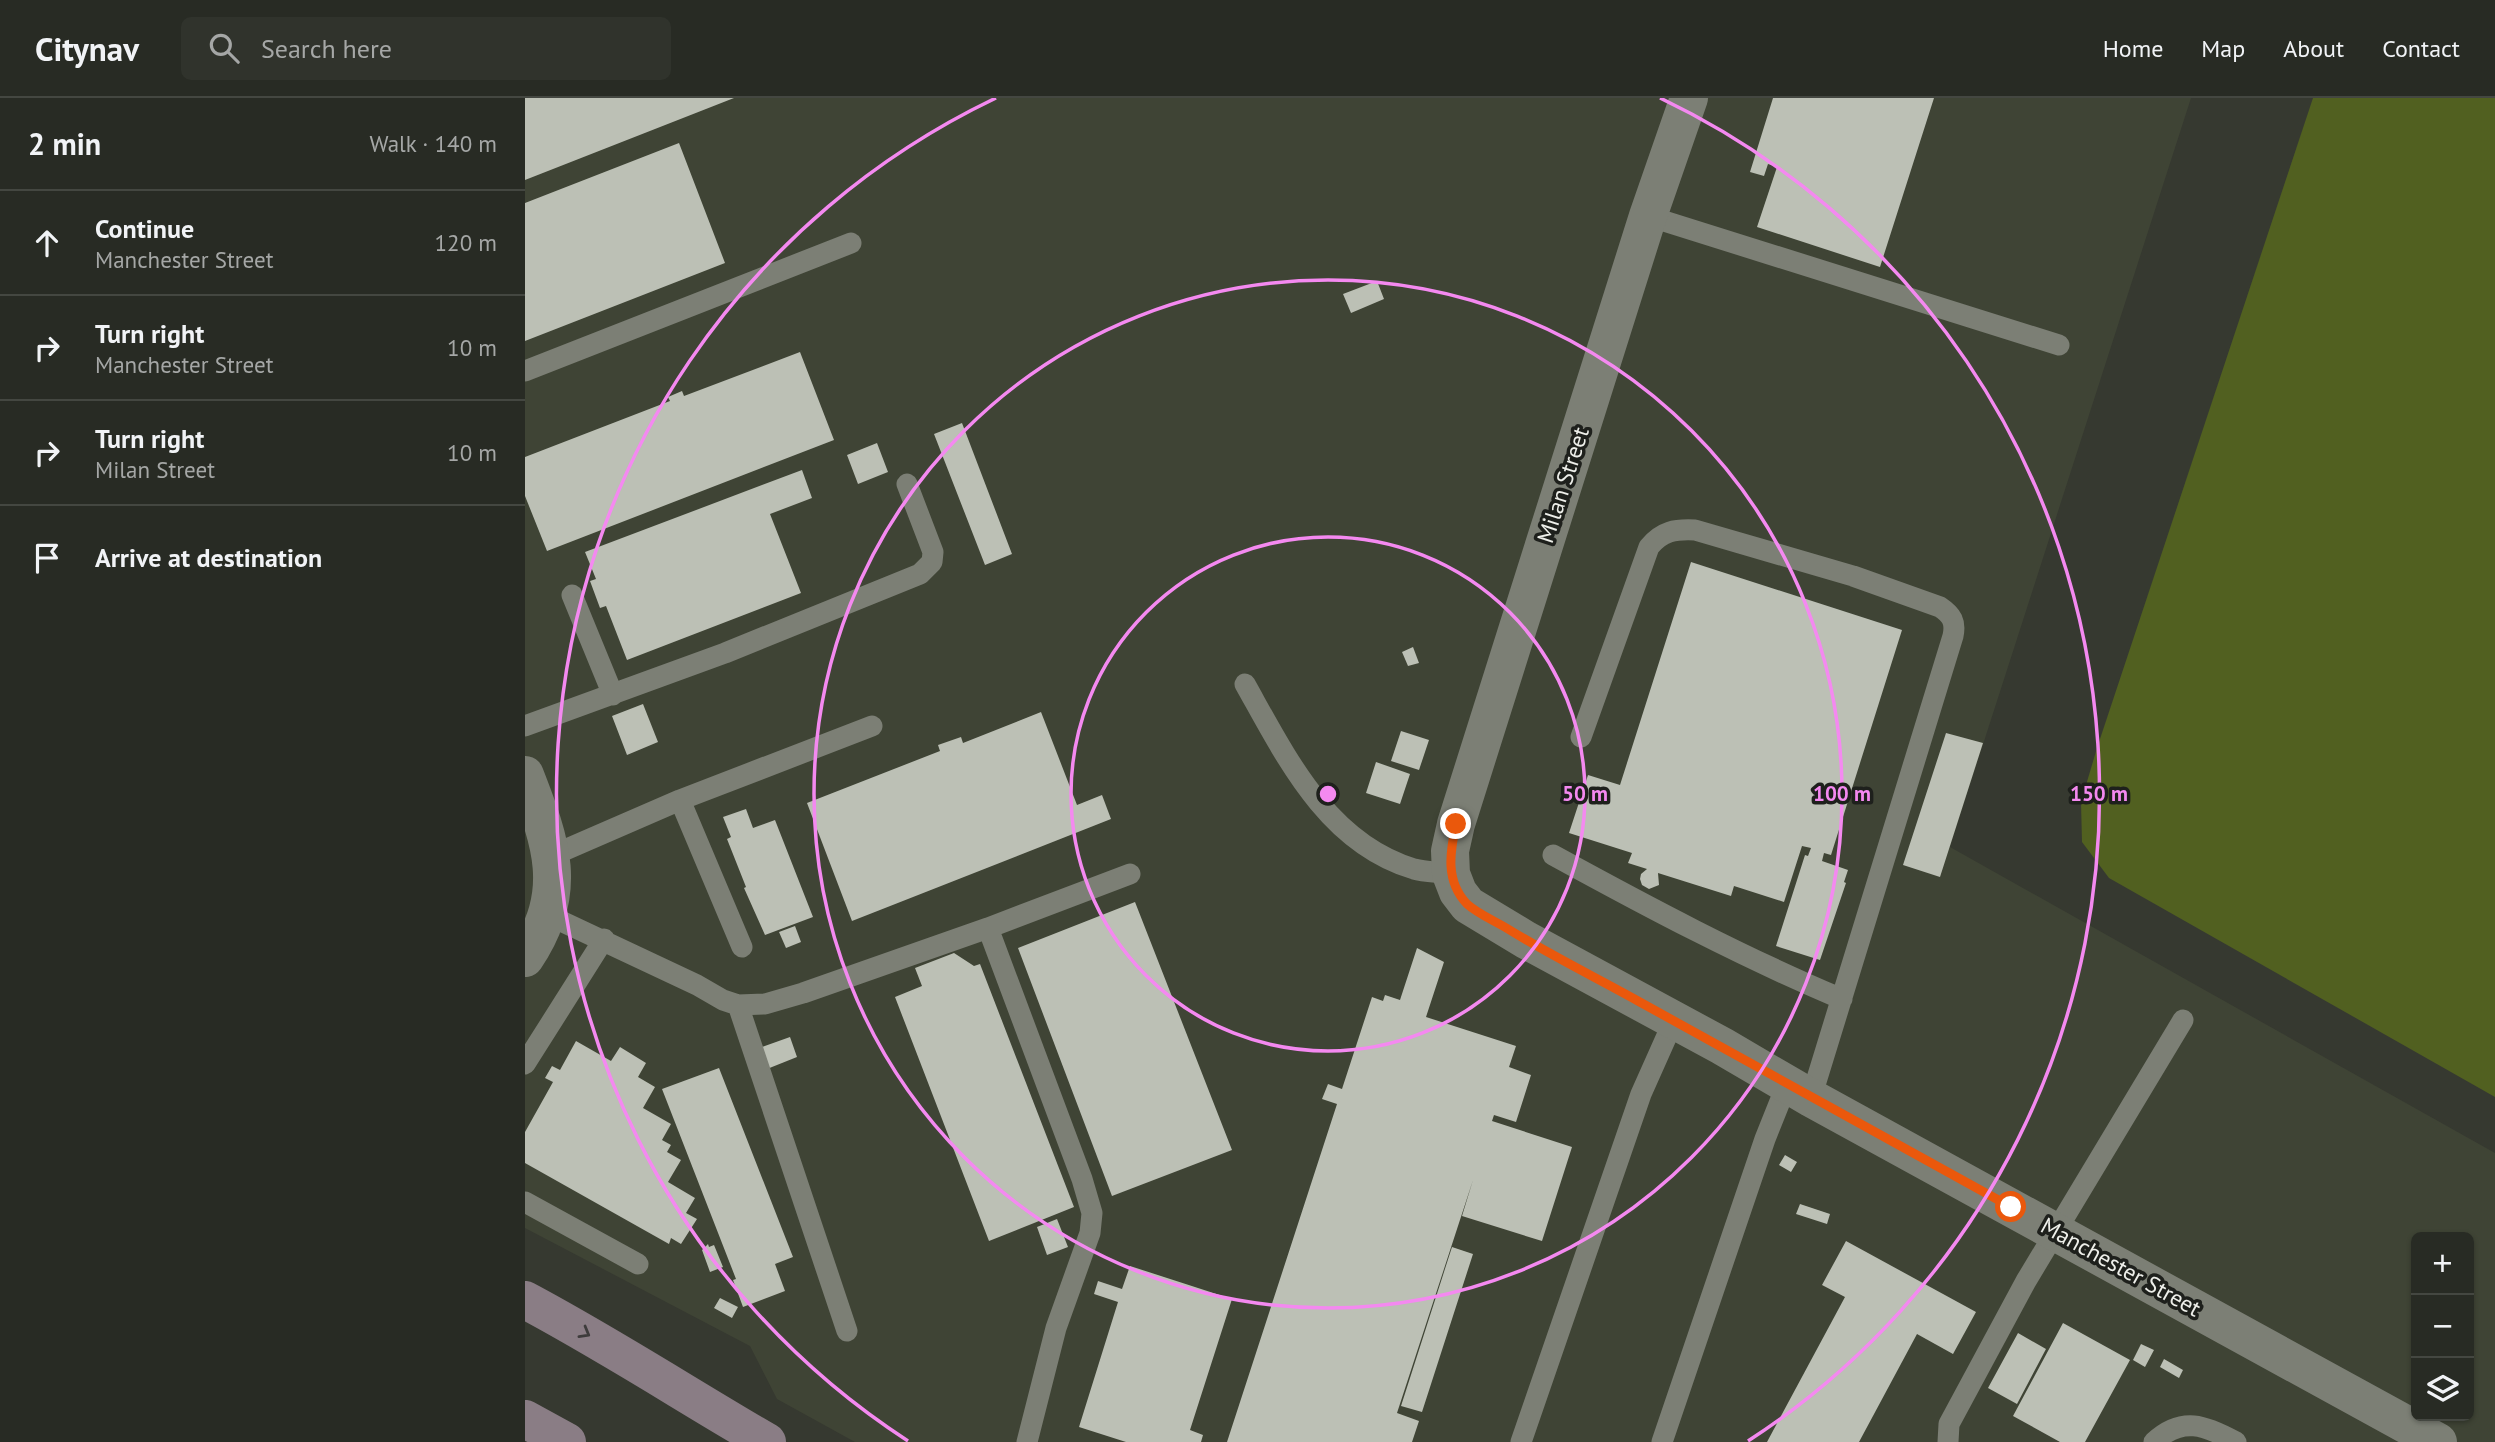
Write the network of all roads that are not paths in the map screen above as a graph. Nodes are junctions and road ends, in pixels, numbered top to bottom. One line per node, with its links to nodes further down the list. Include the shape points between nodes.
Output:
1 (1689, 98): 2 (street, Milan Street)
2 (1648, 216): 4 (lane); 18 (street, Milan Street, via 1456,824)
3 (851, 243): 5 (lane)
4 (2059, 345)
5 (525, 371)
6 (907, 484): 9 (lane, via 933,552 932,562 920,574)
7 (572, 595): 9 (lane)
8 (1245, 684): 18 (lane, via 1297,775 1331,817 1386,858 1415,869)
9 (613, 695): 10 (lane)
10 (525, 726)
11 (872, 726): 14 (lane)
12 (1581, 737): 24 (lane, via 1649,547 1658,536 1675,529 1695,530 1853,576 1949,613 1955,627 1953,636)
13 (529, 799): 16 (street, via 548,836)
14 (680, 800): 16 (lane); 22 (lane)
15 (1553, 855): 24 (lane, via 1683,926)
16 (551, 856): 19 (street)
17 (1130, 874): 20 (lane)
18 (1451, 874): 26 (street, Manchester Street, via 1468,905)
19 (546, 914): 21 (lane); 23 (street)
20 (988, 928): 25 (lane, via 803,993 765,1004); 38 (lane, via 1092,1213 1090,1233 1056,1328)
21 (604, 939): 25 (lane); 28 (lane)
22 (742, 947)
23 (525, 958)
24 (1842, 999): 29 (lane)
25 (738, 1005): 34 (lane)
26 (1674, 1020): 29 (street, Manchester Street); 39 (lane, via 1641,1094)
27 (2183, 1020): 31 (lane)
28 (525, 1064)
29 (1799, 1091): 31 (street, Manchester Street); 40 (lane, via 1765,1139)
30 (525, 1202): 32 (lane)
31 (2057, 1232): 41 (lane, via 1949,1424); 44 (street, Manchester Street)
32 (638, 1264)
33 (525, 1300): 37 (main road, one-way to 37)
34 (847, 1331)
35 (525, 1419): 36 (main road)
36 (567, 1442)
37 (767, 1442)
38 (1027, 1442)
39 (1521, 1442)
40 (1662, 1442)
41 (1948, 1442)
42 (2154, 1442): 43 (lane, via 2176,1426 2204,1427)
43 (2236, 1442)
44 (2438, 1442)

